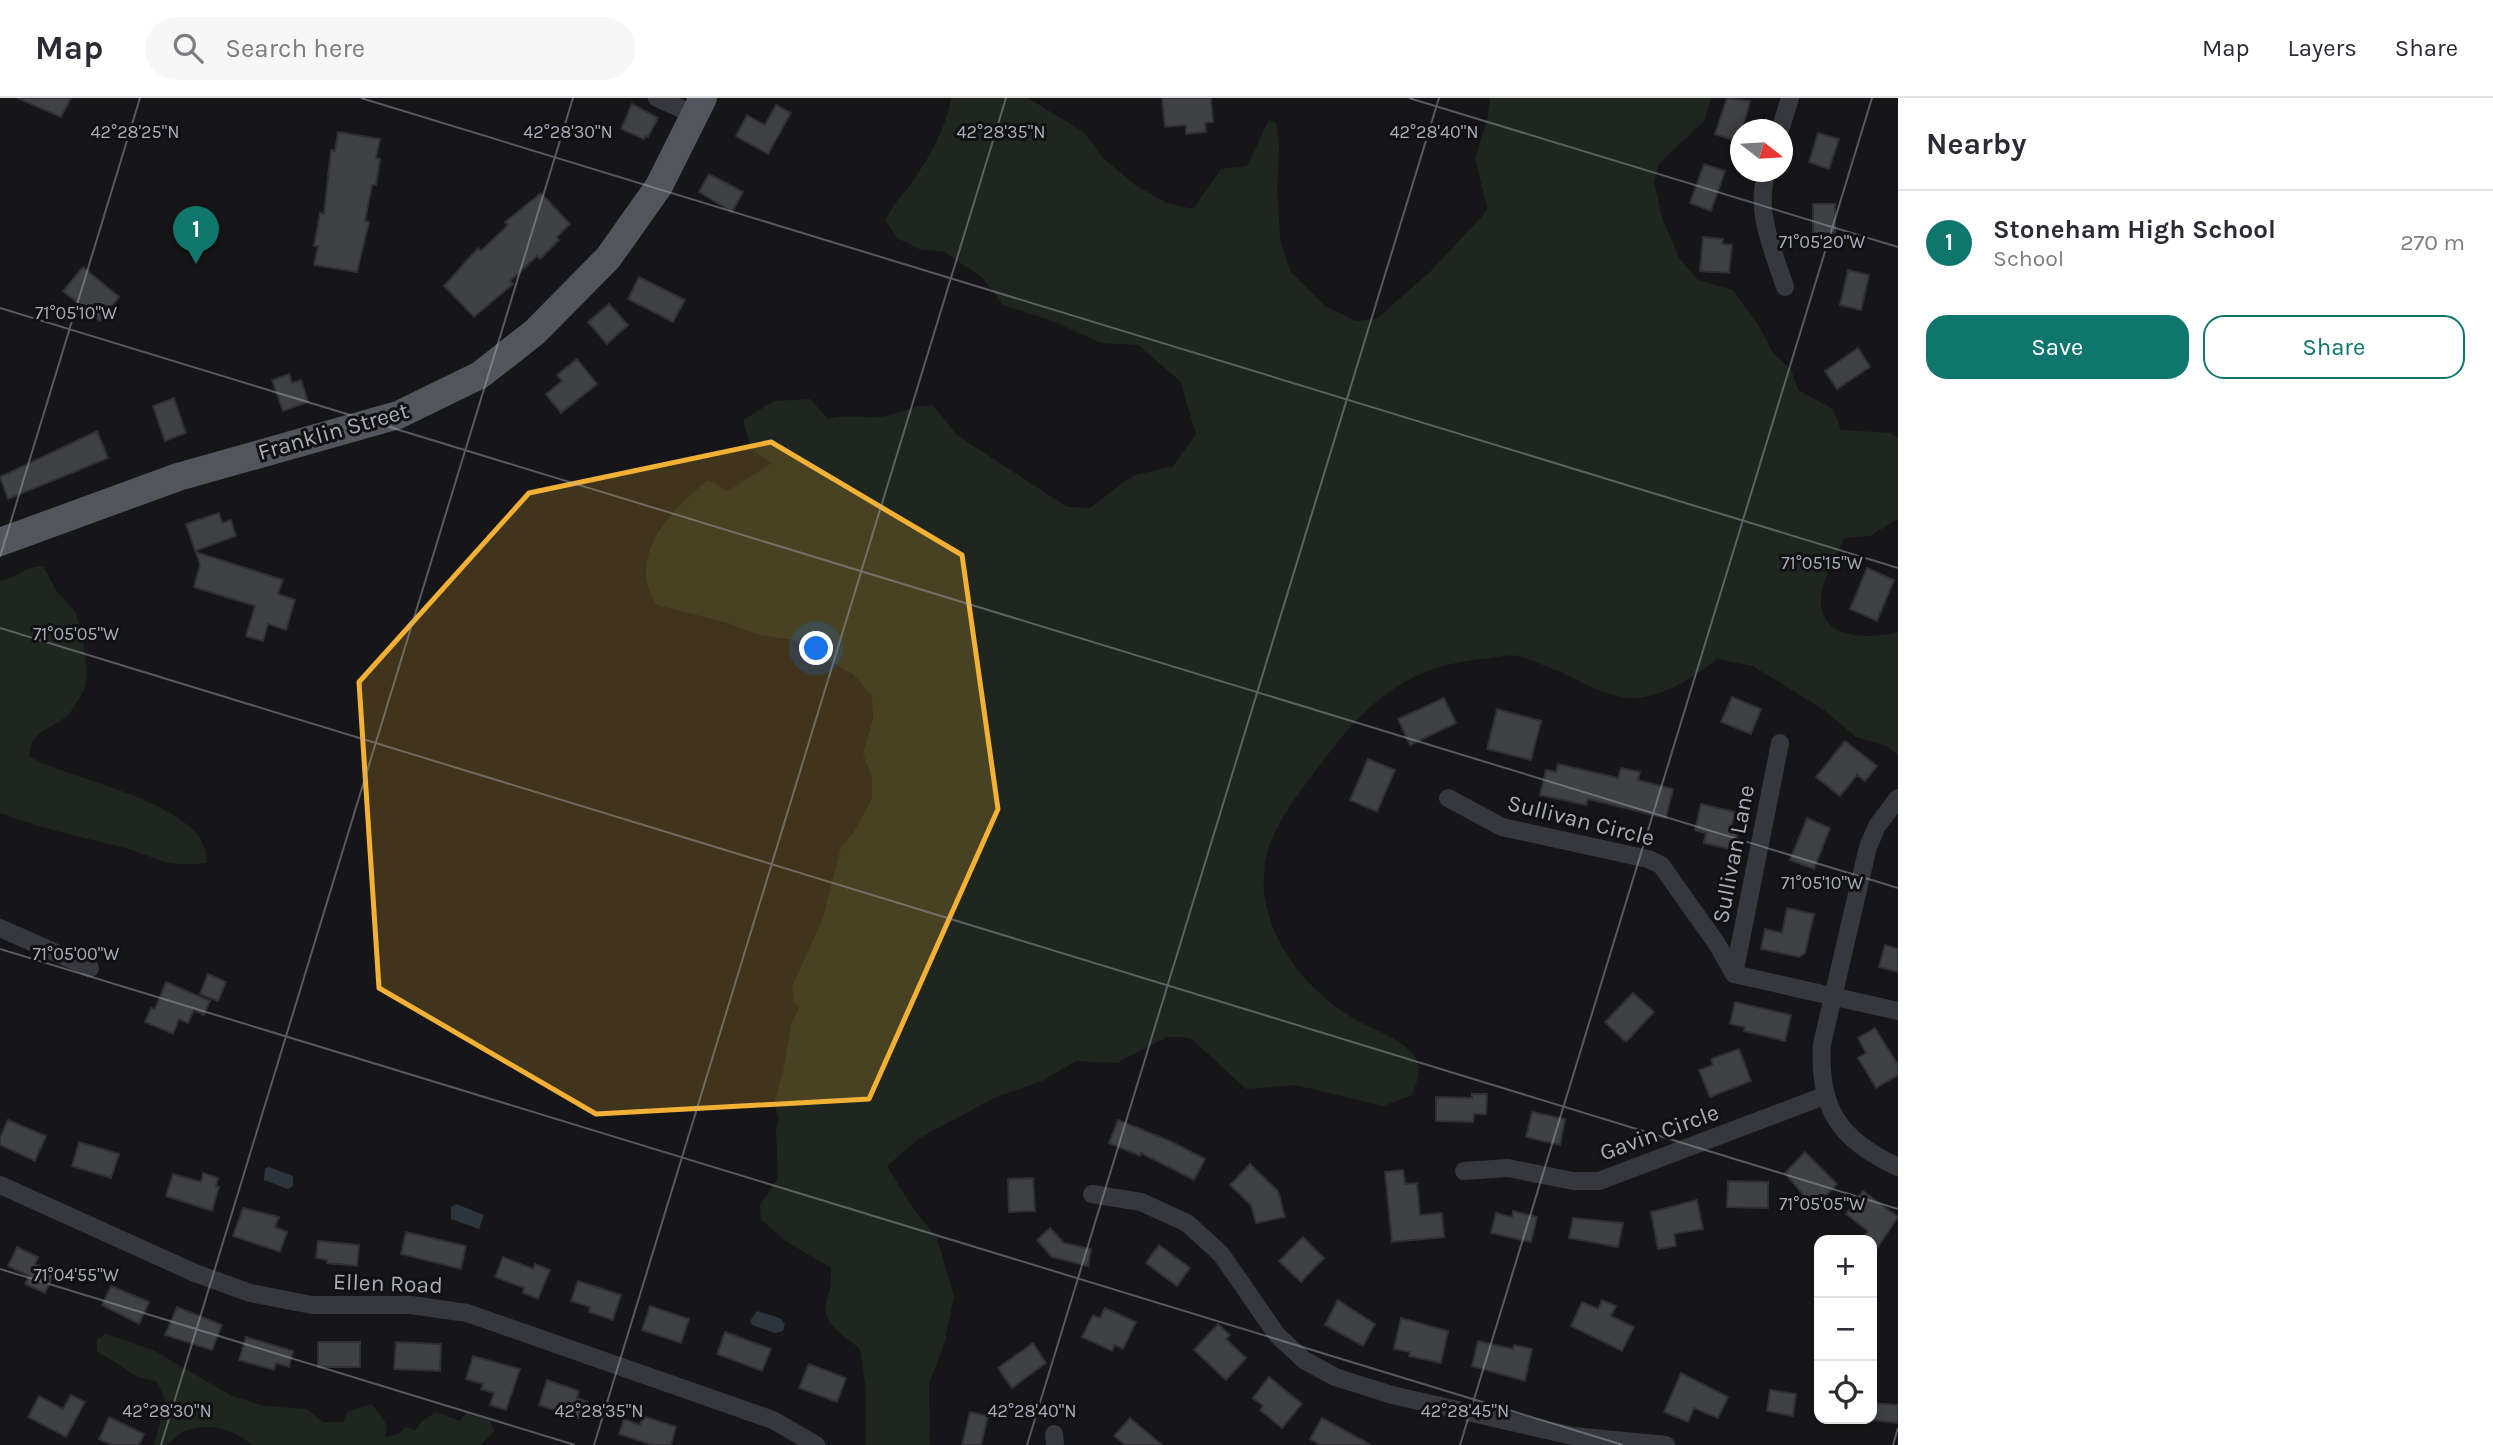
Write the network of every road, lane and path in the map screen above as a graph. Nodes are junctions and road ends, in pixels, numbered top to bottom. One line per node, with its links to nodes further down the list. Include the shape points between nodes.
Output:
1 (657, 98): 3 (street)
2 (1790, 98): 4 (street)
3 (699, 106): 7 (main road, Franklin Street, via 659,186 608,258 535,332 480,375 398,415 178,477)
4 (1783, 119)
5 (1764, 182): 6 (street, via 1762,209)
6 (1785, 287)
7 (0, 542)
8 (1780, 743): 13 (street, Sullivan Lane)
9 (1448, 798): 13 (street, Sullivan Circle, via 1497,826 1661,865)
10 (1898, 798): 14 (street, via 1868,847)
11 (0, 928): 12 (street)
12 (90, 968)
13 (1734, 974): 14 (street)
14 (1834, 998): 15 (street); 16 (street, via 1822,1044)
15 (1898, 1011)
16 (1824, 1096): 17 (street, via 1851,1138); 18 (street, Gavin Circle, via 1599,1181 1573,1181 1508,1168)
17 (1898, 1167)
18 (1464, 1171)
19 (0, 1185): 21 (street, Ellen Road, via 240,1290 297,1304 411,1305 467,1313 773,1420)
20 (1092, 1194): 22 (street, via 1142,1202 1187,1223 1221,1254 1277,1335 1304,1360 1335,1377 1392,1395 1573,1436)
21 (816, 1445)
22 (1666, 1445)

